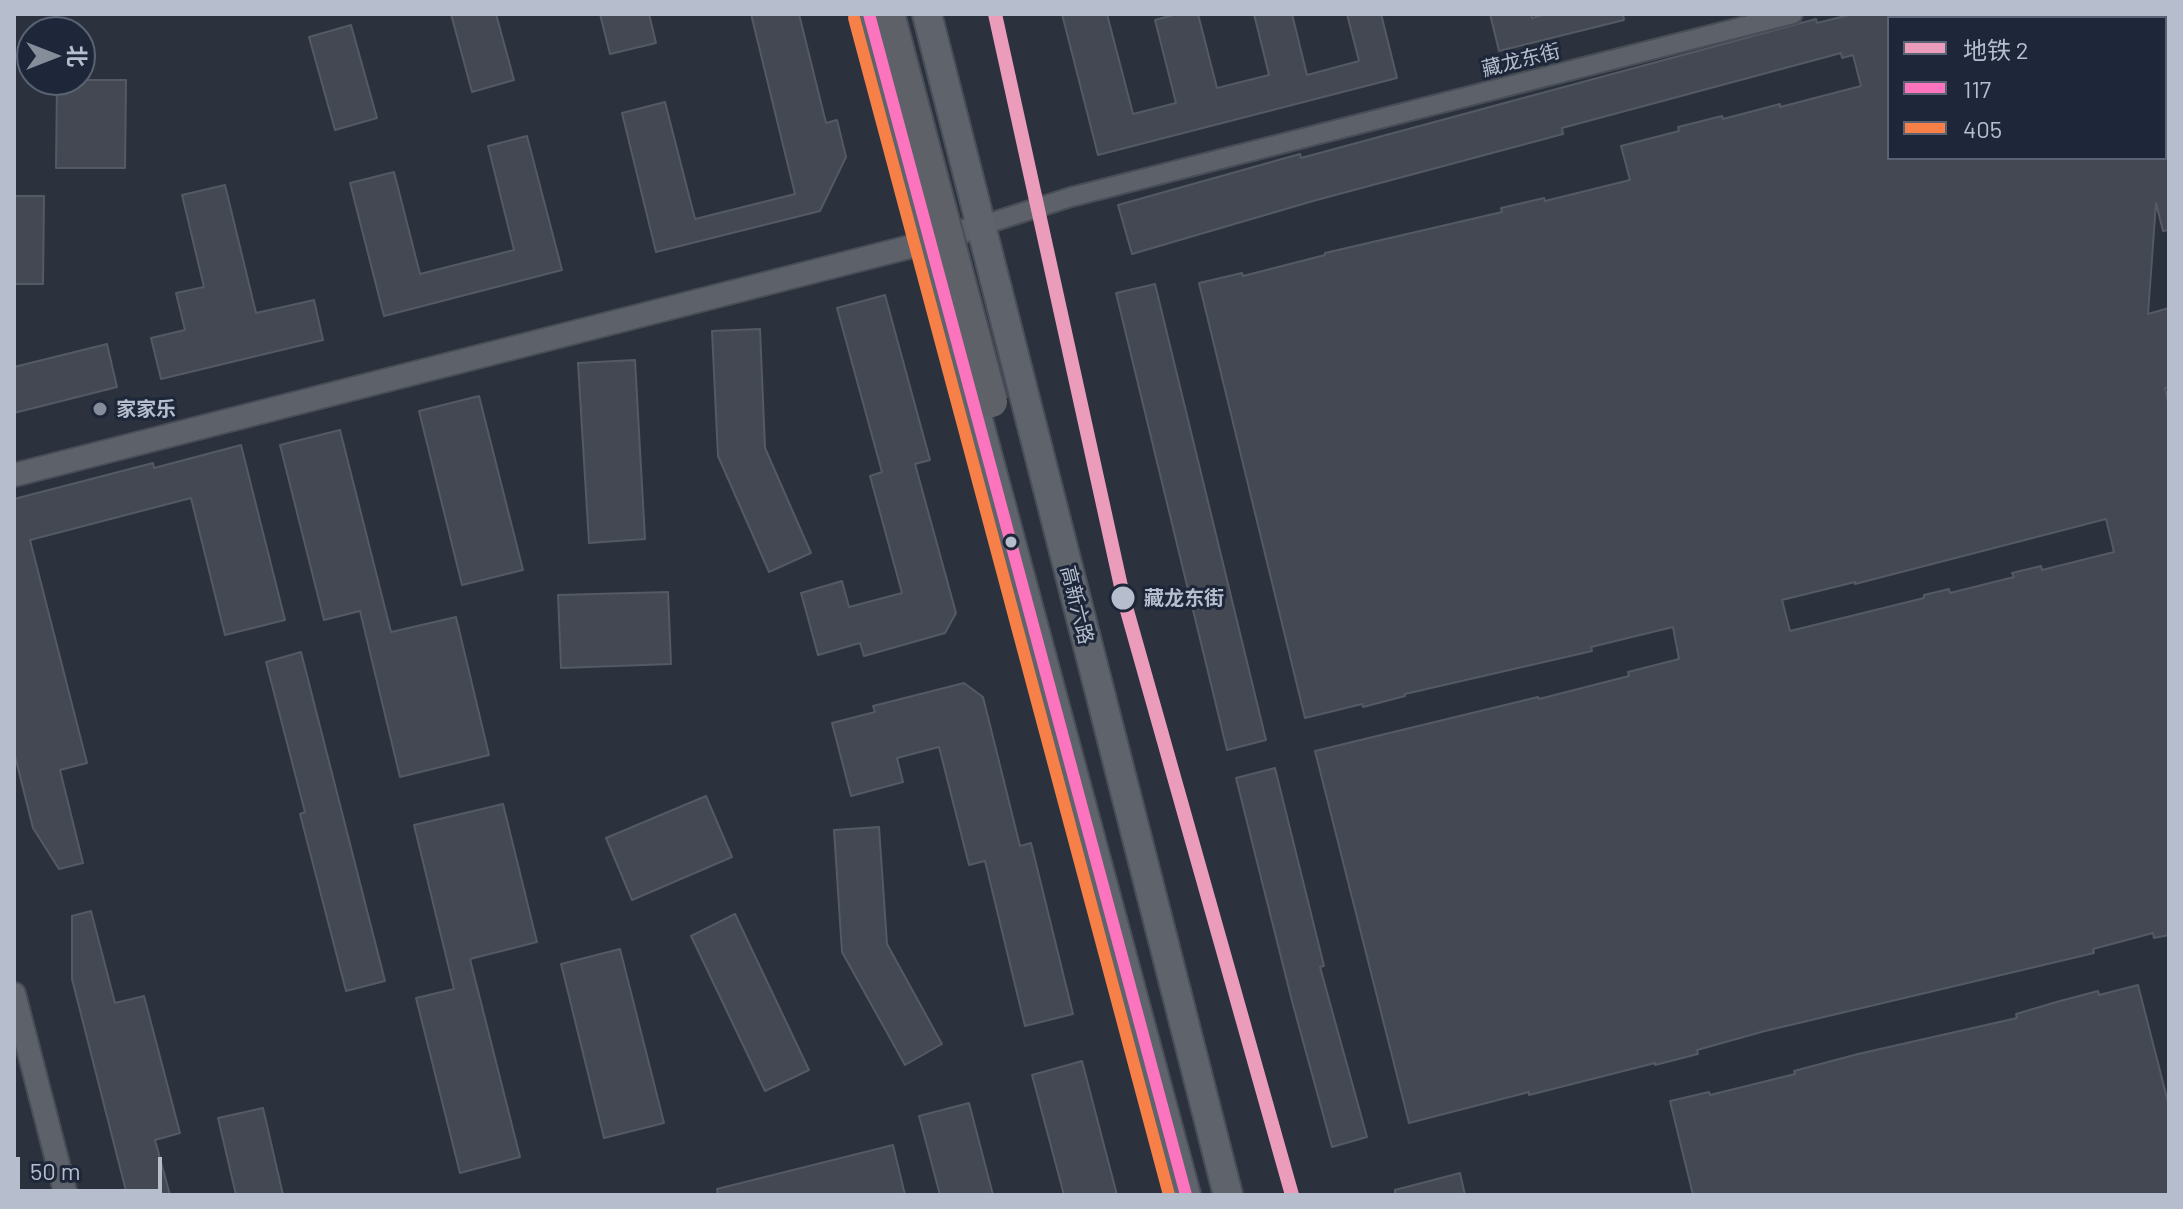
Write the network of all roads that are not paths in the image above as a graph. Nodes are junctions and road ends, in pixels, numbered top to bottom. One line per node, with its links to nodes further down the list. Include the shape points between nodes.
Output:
1 (869, 14): 6 (main road)
2 (889, 14): 7 (highway, bridge)
3 (927, 14): 5 (main road, 高新六路)
4 (1793, 14): 5 (street, 藏龙东街, via 1071,197)
5 (983, 225): 6 (street); 12 (main road, 高新六路)
6 (929, 242): 8 (street); 11 (main road)
7 (992, 402)
8 (14, 475)
9 (14, 994): 10 (street)
10 (66, 1195)
11 (1186, 1195)
12 (1228, 1195)

